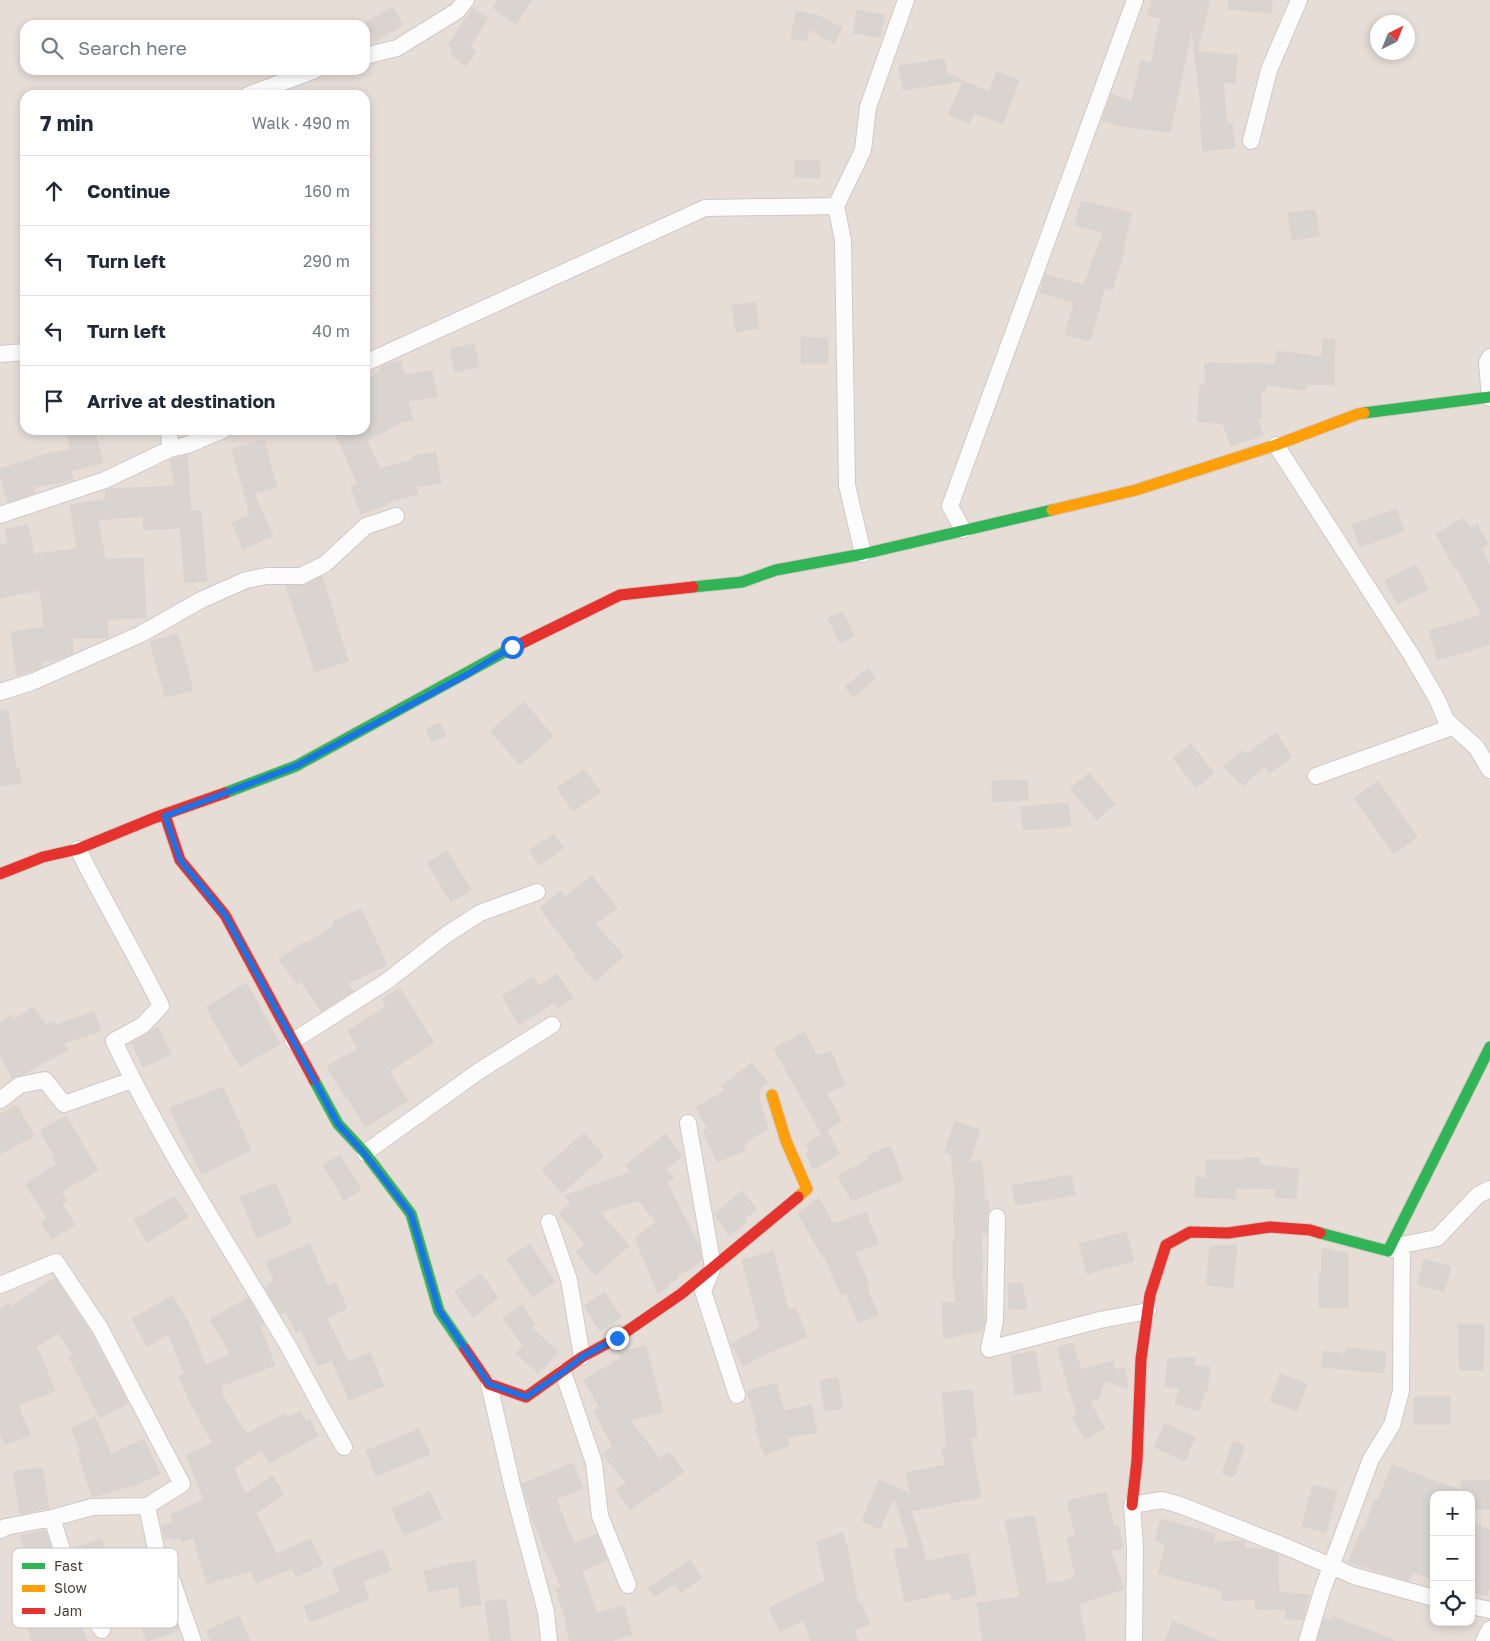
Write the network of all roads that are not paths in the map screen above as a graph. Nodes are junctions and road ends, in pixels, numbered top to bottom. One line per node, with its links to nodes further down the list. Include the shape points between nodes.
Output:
1 (466, 0): 5 (street, via 457,12 397,48)
2 (906, 0): 9 (street, via 868,107 863,150)
3 (1135, 0): 21 (street, via 950,506)
4 (1299, 0): 8 (street, via 1270,70)
5 (370, 55)
6 (302, 75): 7 (street)
7 (261, 90)
8 (1251, 141)
9 (836, 206): 13 (street, via 706,208); 22 (street, via 844,240 847,485)
10 (20, 352): 11 (street)
11 (0, 354)
12 (1490, 357): 14 (street, via 1487,362)
13 (370, 361)
14 (1490, 398): 17 (street, via 1358,414)
15 (169, 435): 18 (street)
16 (211, 435): 18 (street)
17 (1276, 445): 21 (street, via 1136,490); 24 (street, via 1412,656)
18 (170, 449): 19 (street, via 105,480)
19 (0, 515)
20 (396, 516): 23 (street, via 366,526 325,564 301,576 246,580 201,600 141,634 32,682)
21 (964, 530): 22 (street)
22 (863, 554): 27 (street, via 776,570 742,582 620,595 512,647 296,766)
23 (0, 692)
24 (1452, 727): 25 (street, via 1476,747); 26 (street)
25 (1490, 770)
26 (1316, 776)
27 (165, 816): 28 (street); 32 (street, via 180,860 225,915)
28 (78, 849): 29 (street, via 43,857); 34 (street, via 161,1006 143,1025 114,1041)
29 (0, 874)
30 (536, 892): 32 (street, via 480,913 387,981)
31 (552, 1026): 38 (street, via 479,1071)
32 (293, 1041): 38 (street, via 338,1124)
33 (1490, 1047): 42 (street)
34 (132, 1080): 36 (street, via 64,1104 45,1080 20,1085); 50 (street)
35 (772, 1095): 43 (street, via 786,1141 807,1189)
36 (0, 1100)
37 (688, 1123): 43 (street)
38 (364, 1153): 48 (street, via 411,1214 439,1310)
39 (1490, 1189): 42 (street, via 1478,1195 1437,1238)
40 (997, 1217): 45 (street, via 995,1321 989,1349)
41 (549, 1222): 46 (street, via 569,1280)
42 (1395, 1248): 45 (street, via 1310,1230 1270,1227 1228,1233 1190,1232 1166,1245); 57 (street, via 1402,1391 1392,1425 1370,1459)
43 (714, 1267): 46 (street, via 617,1338); 49 (street, via 702,1291)
44 (0, 1285): 52 (street, via 56,1262 100,1328 182,1484)
45 (1148, 1311): 51 (street, via 1141,1359)
46 (582, 1357): 47 (street)
47 (563, 1372): 48 (street, via 526,1397); 58 (street, via 594,1463 600,1516)
48 (489, 1384): 65 (street, via 546,1612)
49 (737, 1395)
50 (344, 1448)
51 (1132, 1504): 57 (street, via 1162,1500 1180,1505); 66 (street)
52 (147, 1506): 53 (street, via 92,1507); 56 (street)
53 (52, 1518): 54 (street); 55 (street)
54 (0, 1530)
55 (60, 1548)
56 (156, 1548)
57 (1332, 1566): 60 (street, via 1354,1576); 67 (street)
58 (628, 1586)
59 (178, 1596): 64 (street)
60 (1430, 1597)
61 (1475, 1607): 62 (street)
62 (1490, 1610)
63 (1490, 1629): 68 (street)
64 (193, 1641)
65 (549, 1641)
66 (1134, 1641)
67 (1307, 1641)
68 (1484, 1641)

